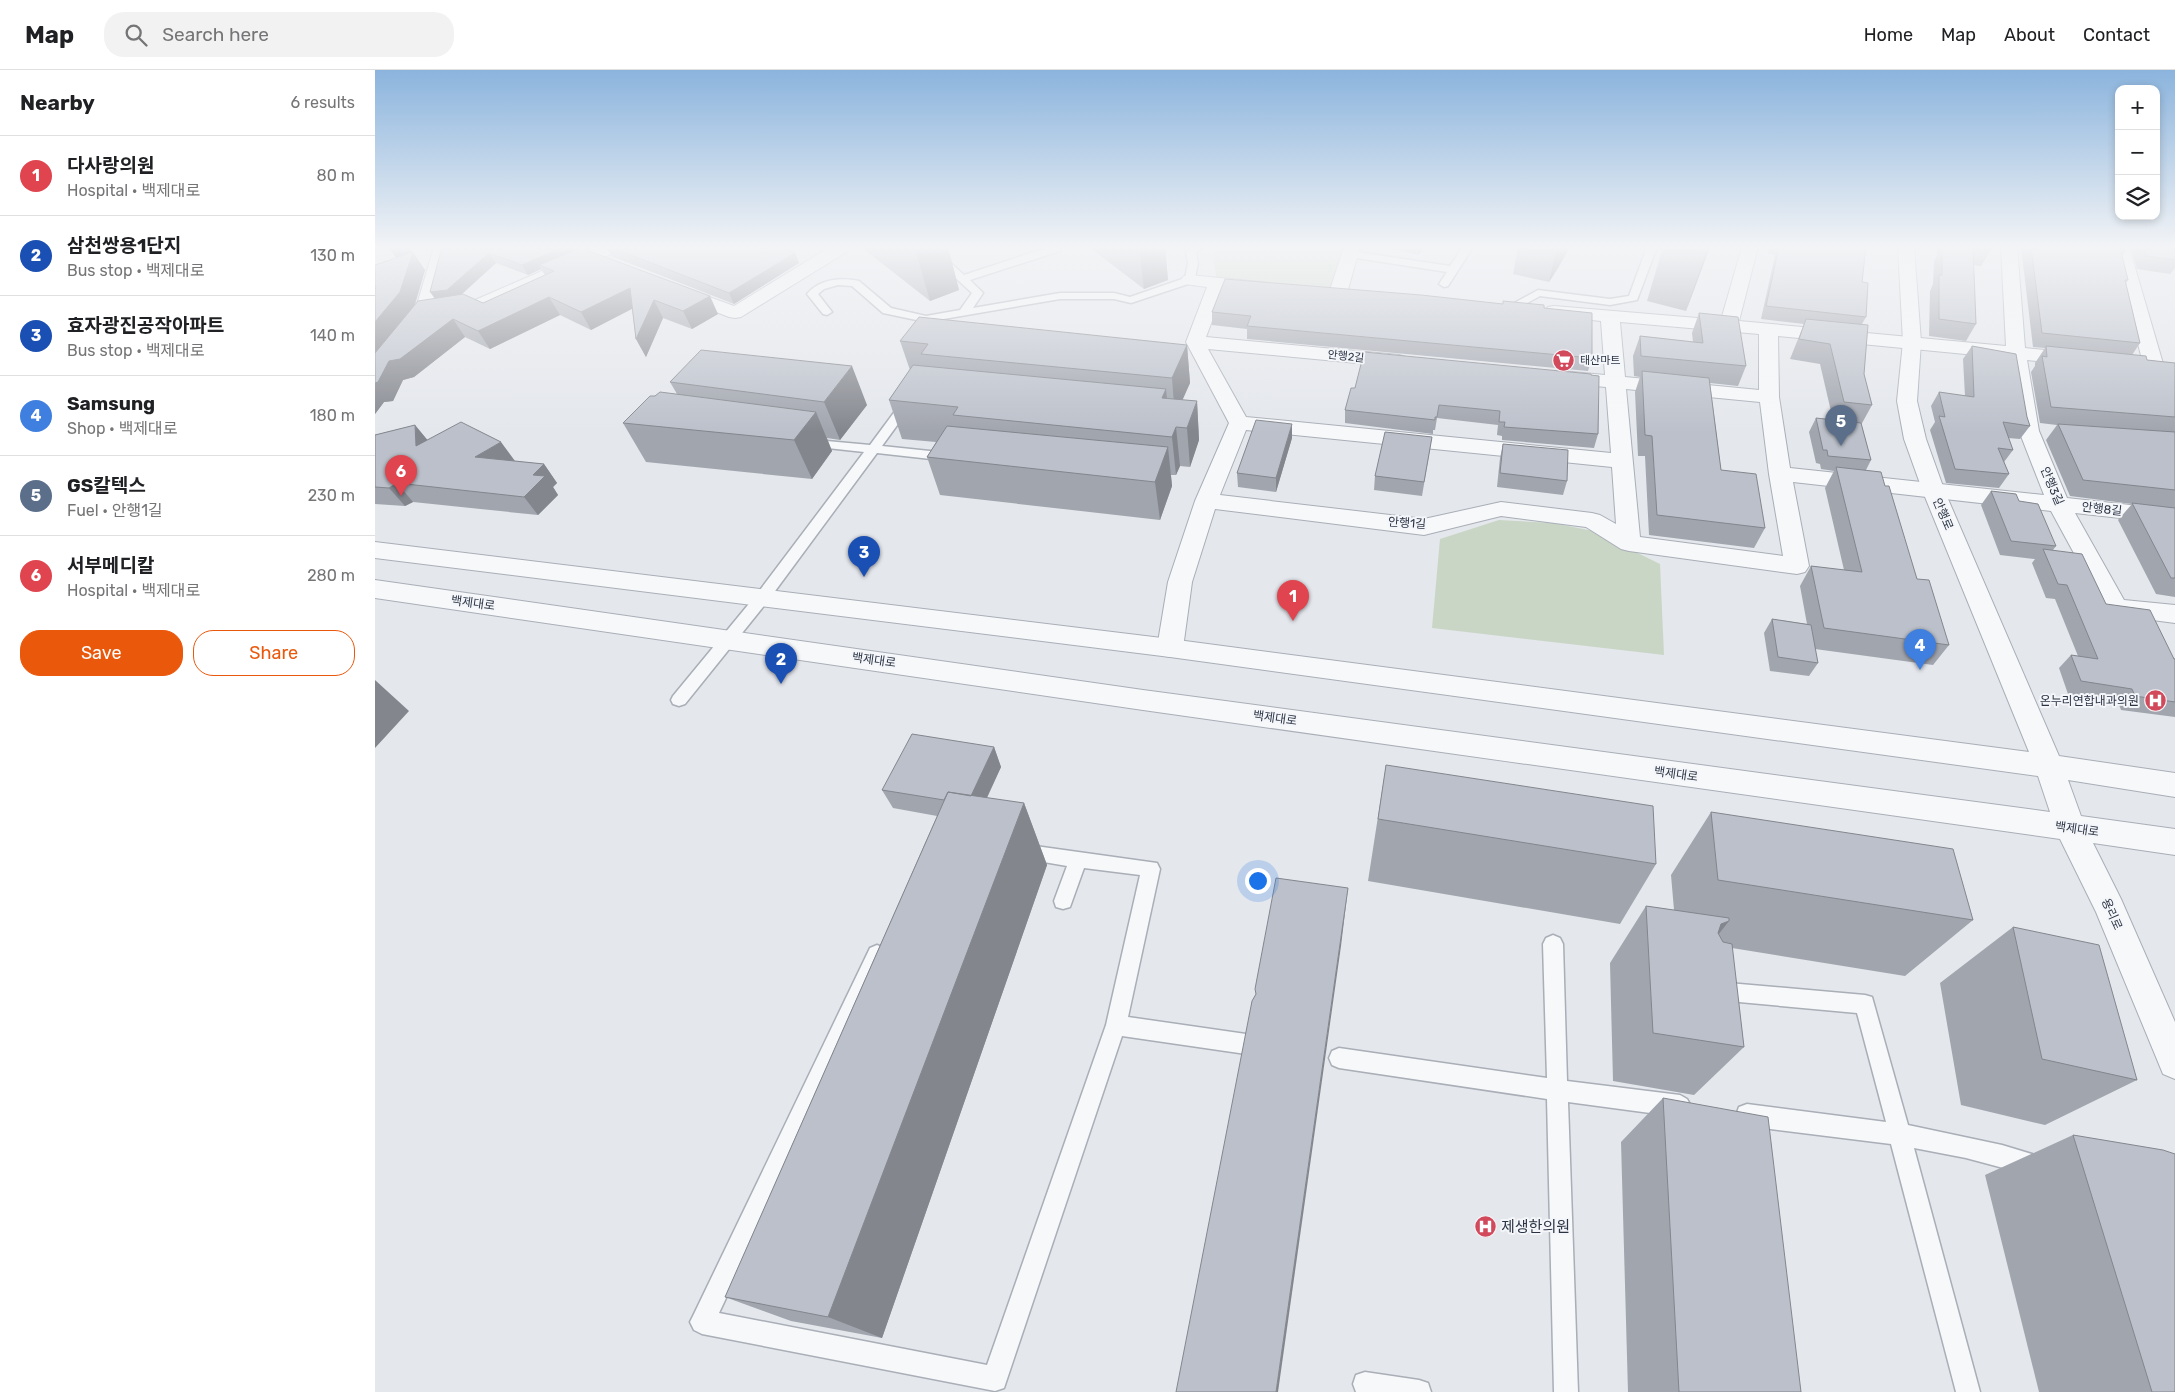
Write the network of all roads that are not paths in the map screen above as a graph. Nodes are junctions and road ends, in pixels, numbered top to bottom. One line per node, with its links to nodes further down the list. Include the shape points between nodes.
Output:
1 (425, 309): 15 (street)
2 (450, 309): 15 (street)
3 (724, 309): 4 (street, via 735,313)
4 (742, 309)
5 (824, 309): 16 (lane)
6 (884, 309): 17 (lane, via 926,319)
7 (967, 309): 17 (lane)
8 (988, 309): 17 (lane)
9 (1207, 309): 21 (street)
10 (1520, 309): 18 (street)
11 (1733, 309): 19 (street)
12 (1910, 309): 22 (street, 안행로)
13 (2013, 309): 23 (street, 안행3길)
14 (2138, 309): 27 (street)
15 (424, 312): 29 (street)
16 (827, 312)
17 (964, 313)
18 (1610, 316): 19 (street); 31 (street)
19 (1729, 325): 20 (street)
20 (1768, 329): 22 (street); 32 (street)
21 (1195, 342): 25 (street, 안행2길); 34 (street)
22 (1912, 342): 23 (street); 40 (street, 안행로, via 1907,401 1915,439)
23 (2016, 353): 24 (street); 42 (street, 안행3길)
24 (2095, 361)
25 (1420, 363)
26 (2134, 365): 27 (street)
27 (2154, 367): 28 (street)
28 (2175, 369)
29 (375, 373)
30 (1547, 376): 31 (street)
31 (1615, 382): 32 (street); 38 (street)
32 (1769, 396): 39 (street)
33 (922, 397): 36 (lane, via 912,396)
34 (1239, 423): 38 (street); 41 (street)
35 (797, 440): 36 (lane)
36 (872, 450): 37 (lane); 47 (lane)
37 (960, 459)
38 (1622, 461): 44 (street)
39 (1780, 474): 40 (street); 44 (street, 안행1길, via 1797,566)
40 (1934, 492): 42 (street, 안행8길); 52 (street, 안행로)
41 (1206, 501): 44 (street, 안행1길, via 1424,527 1501,509 1592,520); 50 (street, via 1180,582)
42 (2059, 505): 43 (street, 안행8길); 48 (street, 안행3길, via 2116,608)
43 (2175, 516)
44 (1629, 543)
45 (375, 550): 47 (street)
46 (375, 589): 49 (street, 백제대로)
47 (762, 598): 49 (lane); 50 (street)
48 (2175, 614)
49 (729, 639): 51 (lane); 54 (street, 백제대로, via 1143,700)
50 (1170, 648): 52 (street)
51 (679, 700)
52 (2049, 766): 53 (street); 54 (street, 용리로)
53 (2175, 785)
54 (2070, 828): 55 (street, 백제대로); 65 (street, 용리로, via 2110,909)
55 (2175, 842)
56 (1000, 849): 57 (lane)
57 (1078, 859): 58 (lane); 62 (lane, via 1151,869)
58 (1063, 901)
59 (885, 938): 62 (lane, via 701,1322 995,1379)
60 (1553, 944): 66 (lane)
61 (1695, 989): 67 (lane, via 1865,1004)
62 (1116, 1025): 63 (lane)
63 (1246, 1044)
64 (1339, 1058): 66 (lane)
65 (2175, 1062)
66 (1558, 1090): 67 (lane); 71 (lane)
67 (1899, 1134): 68 (lane, via 2011,1158); 72 (lane)
68 (2056, 1172)
69 (1365, 1384): 70 (lane)
70 (1419, 1392)
71 (1566, 1392)
72 (1967, 1392)

